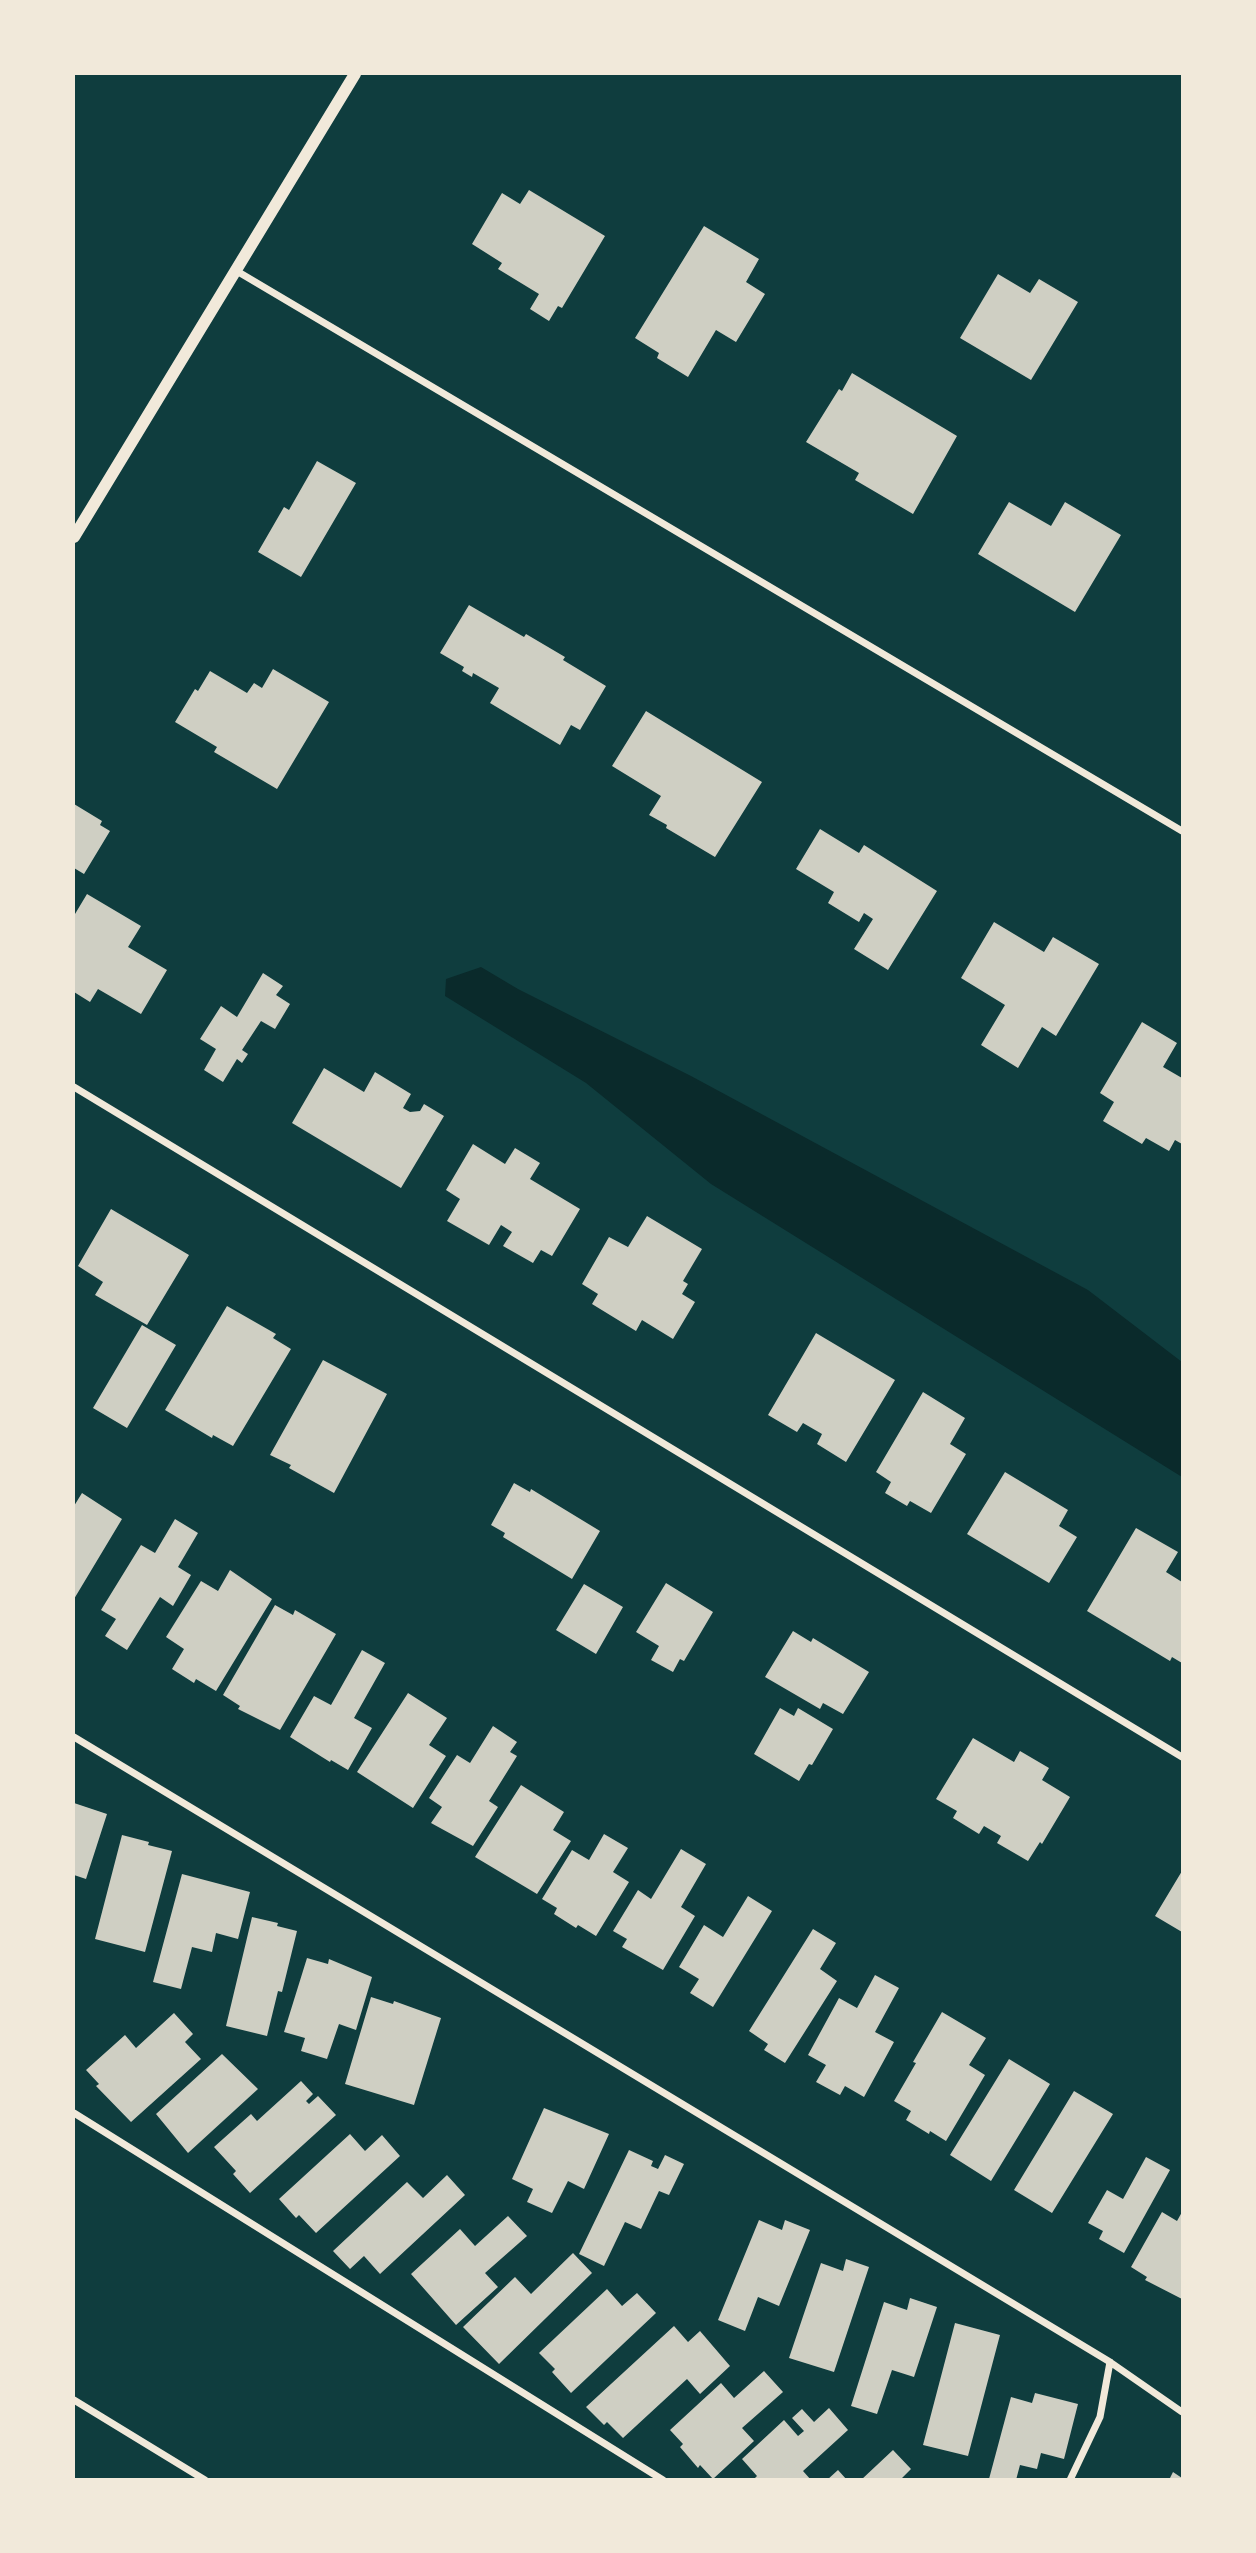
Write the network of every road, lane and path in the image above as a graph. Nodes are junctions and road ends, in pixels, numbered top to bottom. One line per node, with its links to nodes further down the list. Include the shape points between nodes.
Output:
1 (355, 74): 2 (street)
2 (235, 271): 3 (street); 4 (street)
3 (74, 537)
4 (1182, 831)
5 (74, 1087): 7 (street)
6 (74, 1737): 9 (street)
7 (1182, 1758)
8 (74, 2113): 13 (street)
9 (1110, 2362): 11 (street); 14 (street, via 1100,2417)
10 (74, 2400): 12 (street)
11 (1182, 2412)
12 (205, 2480)
13 (663, 2480)
14 (1070, 2480)

